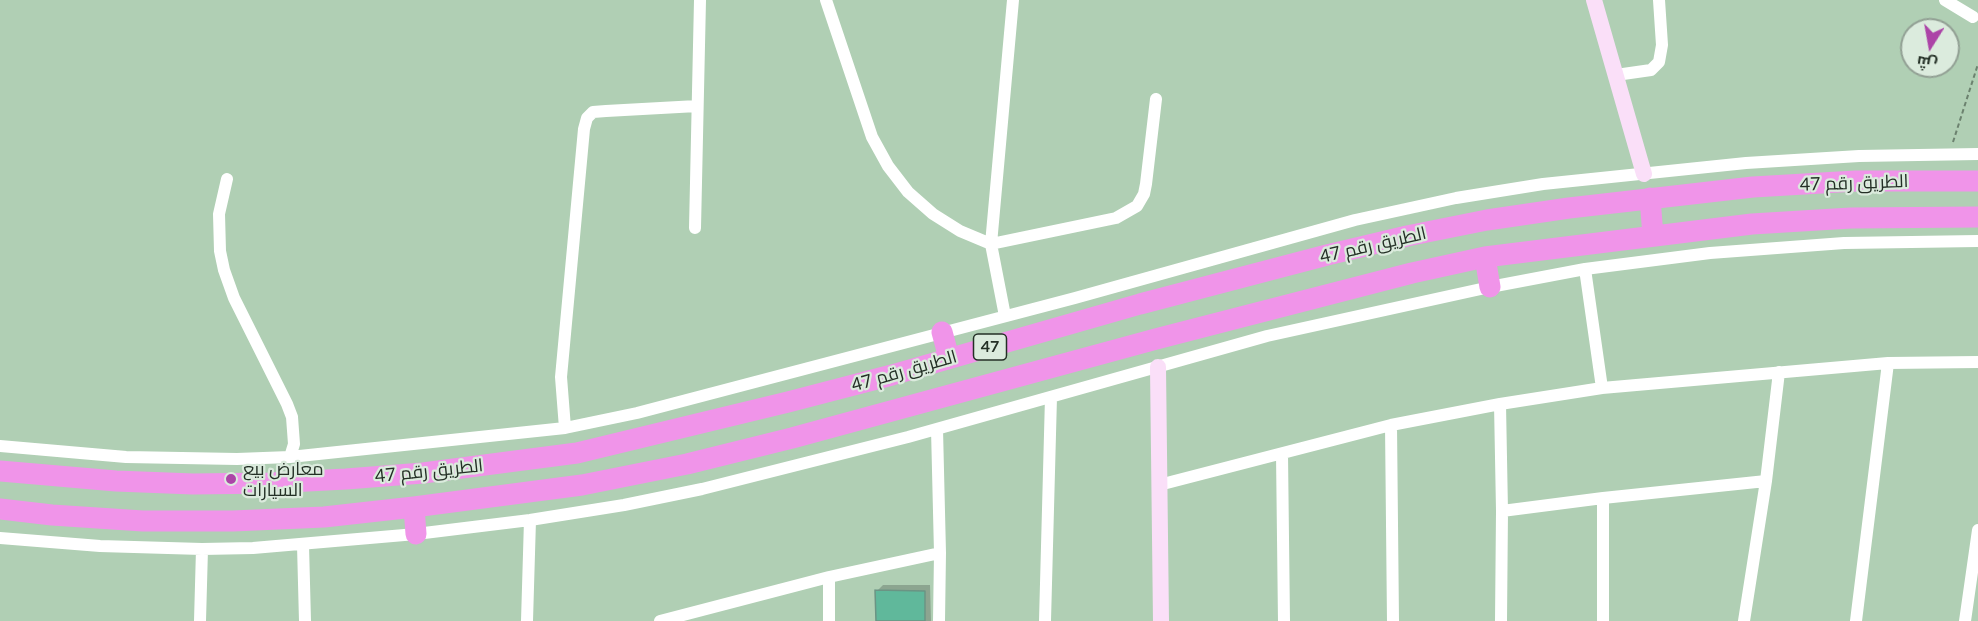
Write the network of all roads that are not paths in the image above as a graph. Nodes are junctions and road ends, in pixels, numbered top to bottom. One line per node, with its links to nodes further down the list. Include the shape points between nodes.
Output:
1 (700, 0): 10 (street)
2 (826, 0): 20 (street, via 872,137 888,166 908,192 933,214)
3 (1013, 0): 20 (street)
4 (1594, 0): 8 (street)
5 (1659, 0): 8 (street, via 1659,62 1651,70)
6 (1946, 0): 7 (street)
7 (1973, 17)
8 (1616, 75): 12 (street)
9 (1156, 99): 20 (street, via 1146,184 1137,206 1116,218)
10 (697, 106): 17 (street); 35 (street, via 593,112 587,118 561,377)
11 (1978, 154): 12 (street, via 1859,156)
12 (1644, 174): 24 (street, via 1521,188 1405,208)
13 (227, 179): 40 (street, via 219,214 224,270 292,417 294,444)
14 (1978, 181): 15 (highway, الطريق رقم 47 / 47, via 1844,182)
15 (1650, 198): 18 (highway); 26 (highway, الطريق رقم 47 / 47, via 1488,220 1407,236 1140,304)
16 (1978, 217): 18 (highway, الطريق رقم 47 / 47, via 1851,218)
17 (695, 228)
18 (1653, 236): 21 (highway, الطريق رقم 47 / 47)
19 (1978, 241): 22 (street, via 1777,247)
20 (991, 244): 24 (street)
21 (1485, 257): 23 (highway); 44 (highway, الطريق رقم 47 / 47, via 1178,333 792,438)
22 (1586, 269): 23 (street); 31 (street)
23 (1490, 287): 29 (street, via 1309,326)
24 (1005, 316): 25 (street)
25 (942, 332): 26 (highway); 35 (street, via 637,413)
26 (949, 358): 38 (highway, الطريق رقم 47 / 47)
27 (1978, 362): 28 (street)
28 (1888, 363): 30 (street); 70 (street)
29 (1158, 367): 32 (street); 43 (street)
30 (1779, 372): 31 (street); 42 (street)
31 (1602, 388): 33 (street)
32 (1051, 397): 36 (street); 63 (street)
33 (1500, 404): 34 (street); 48 (street)
34 (1391, 425): 39 (street); 66 (street)
35 (565, 428): 40 (street)
36 (937, 429): 49 (street, via 702,489); 55 (street)
37 (0, 446): 40 (street, via 138,458)
38 (577, 453): 41 (highway, الطريق رقم 47 / 47, via 423,473 270,483 116,481); 44 (highway)
39 (1282, 454): 43 (street); 65 (street)
40 (290, 457)
41 (0, 471)
42 (1766, 481): 45 (street); 69 (street)
43 (1159, 484): 64 (street)
44 (582, 485): 46 (highway, الطريق رقم 47 / 47)
45 (1603, 498): 48 (street); 68 (street)
46 (414, 507): 47 (highway, الطريق رقم 47 / 47, via 324,517 233,521 143,520); 51 (highway)
47 (0, 509)
48 (1502, 511): 67 (street)
49 (530, 520): 51 (street); 59 (street)
50 (1978, 530): 71 (street)
51 (416, 534): 53 (street)
52 (0, 538): 54 (street)
53 (303, 544): 54 (street); 58 (street)
54 (202, 549): 57 (street)
55 (940, 553): 56 (street); 62 (street)
56 (829, 577): 60 (street); 61 (street)
57 (200, 621)
58 (305, 621)
59 (527, 621)
60 (660, 621)
61 (829, 621)
62 (939, 621)
63 (1045, 621)
64 (1161, 621)
65 (1284, 621)
66 (1392, 621)
67 (1501, 621)
68 (1603, 621)
69 (1744, 621)
70 (1856, 621)
71 (1965, 621)

